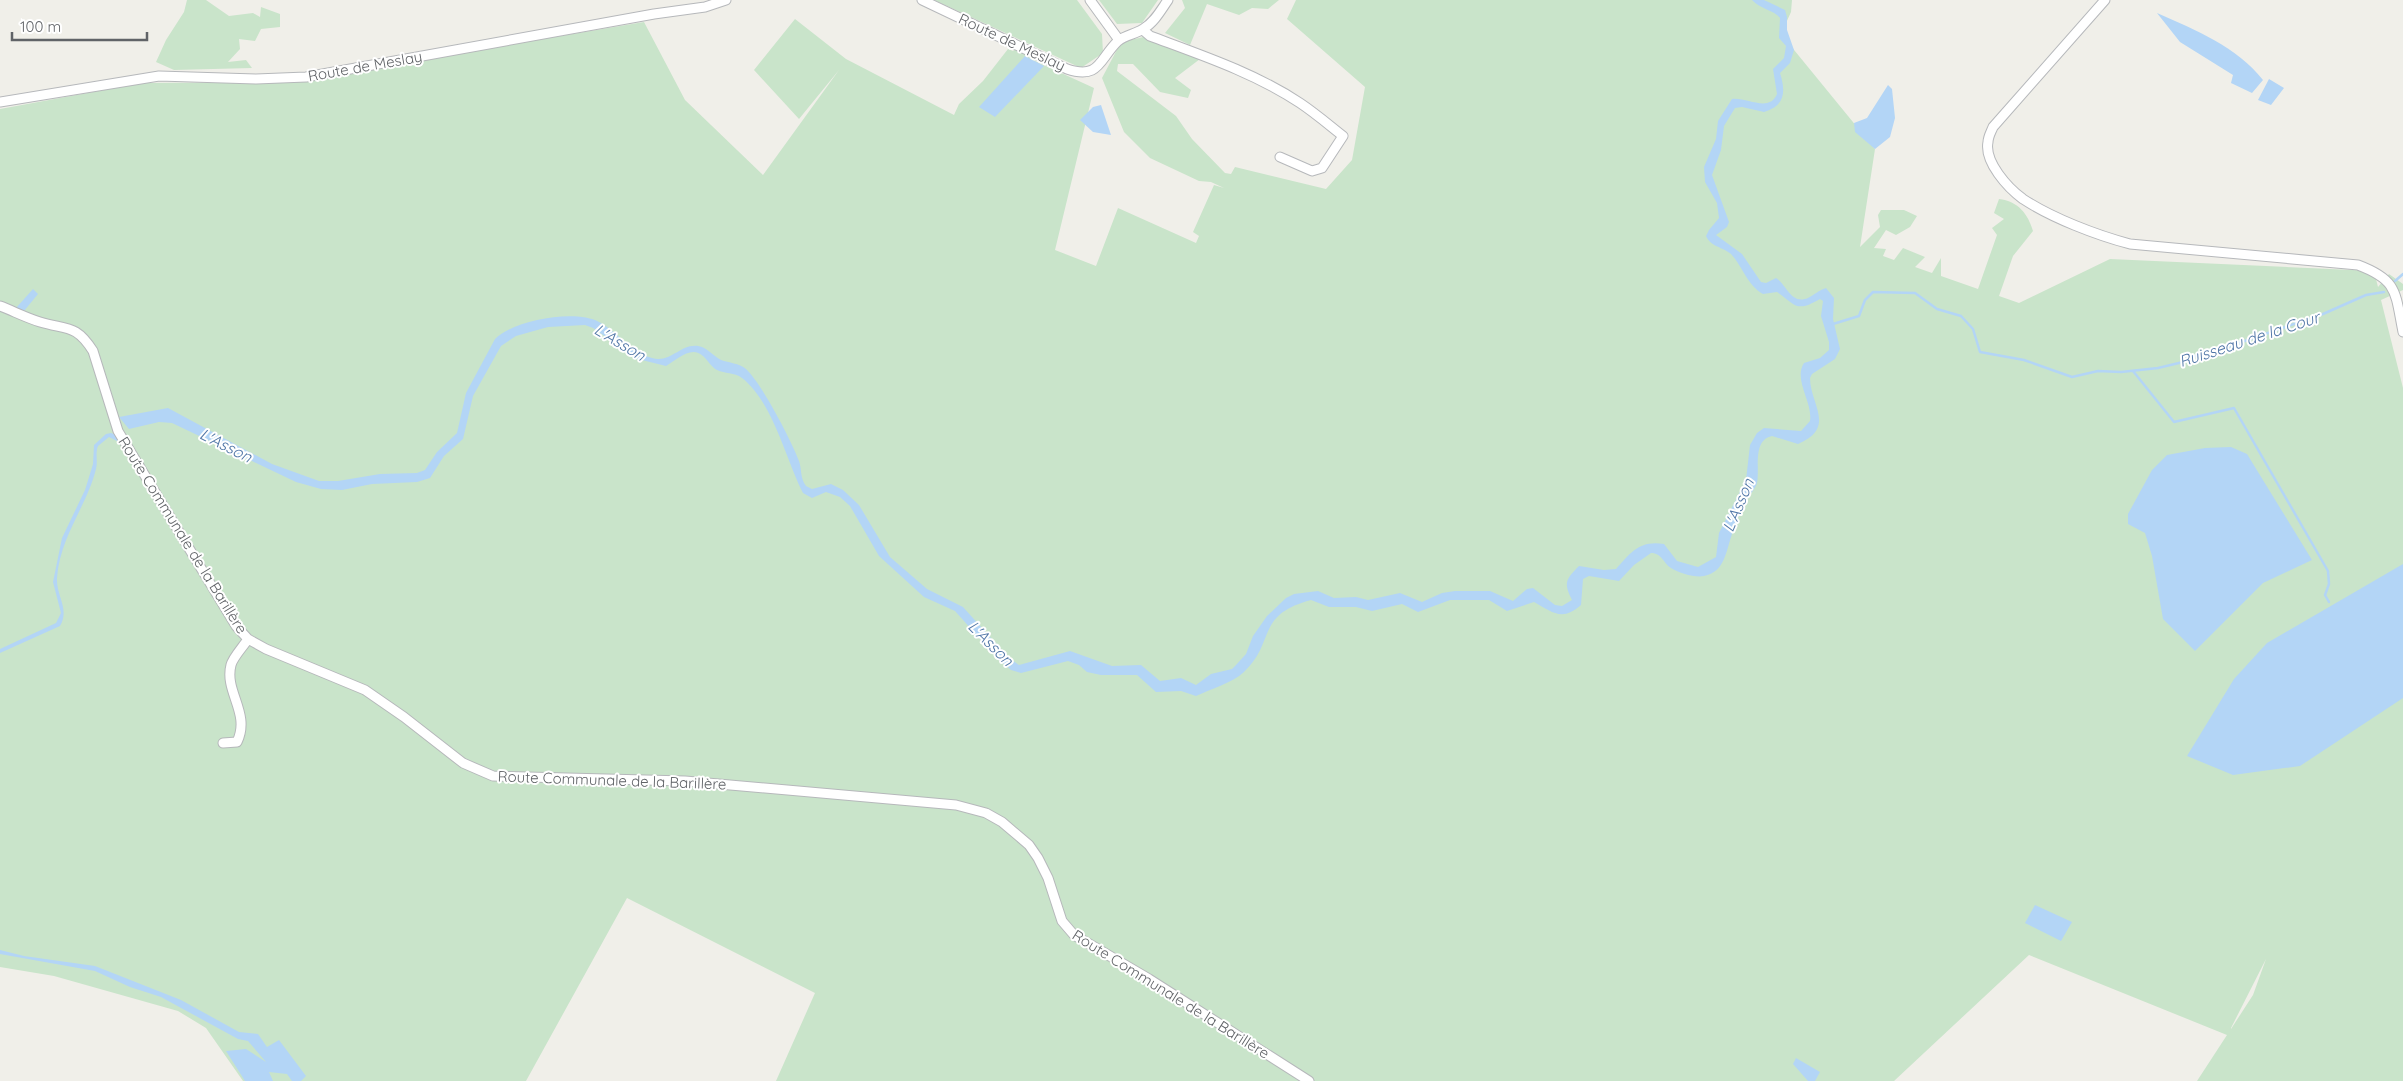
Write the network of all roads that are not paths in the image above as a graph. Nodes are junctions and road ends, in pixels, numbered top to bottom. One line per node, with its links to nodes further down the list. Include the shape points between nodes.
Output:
1 (726, 0): 8 (street, Route de Meslay, via 306,77 159,76)
2 (922, 0): 7 (street, Route de Meslay, via 1077,72 1091,71 1100,66)
3 (1090, 0): 7 (street)
4 (1168, 0): 6 (street)
5 (2105, 0): 11 (street, via 1993,127 1987,142 1989,154 1993,165 2010,186 2023,198 2056,216 2106,238 2130,244 2358,265 2384,277 2392,286)
6 (1143, 30): 7 (street); 9 (street, via 1150,36 1270,86 1300,103 1343,136 1322,168 1312,170)
7 (1119, 40)
8 (0, 102)
9 (1280, 157)
10 (0, 306): 12 (street, Route Communale de la Barillère, via 39,322 72,328 86,339 118,430 236,626)
11 (2403, 332)
12 (248, 639): 13 (street, via 231,664 230,672 232,692 240,706 240,736 237,742); 14 (street, Route Communale de la Barillère, via 365,690 463,763 493,776 685,781 956,805 986,813 1017,834 1038,858 1062,921 1074,935)
13 (223, 743)
14 (1309, 1081)

